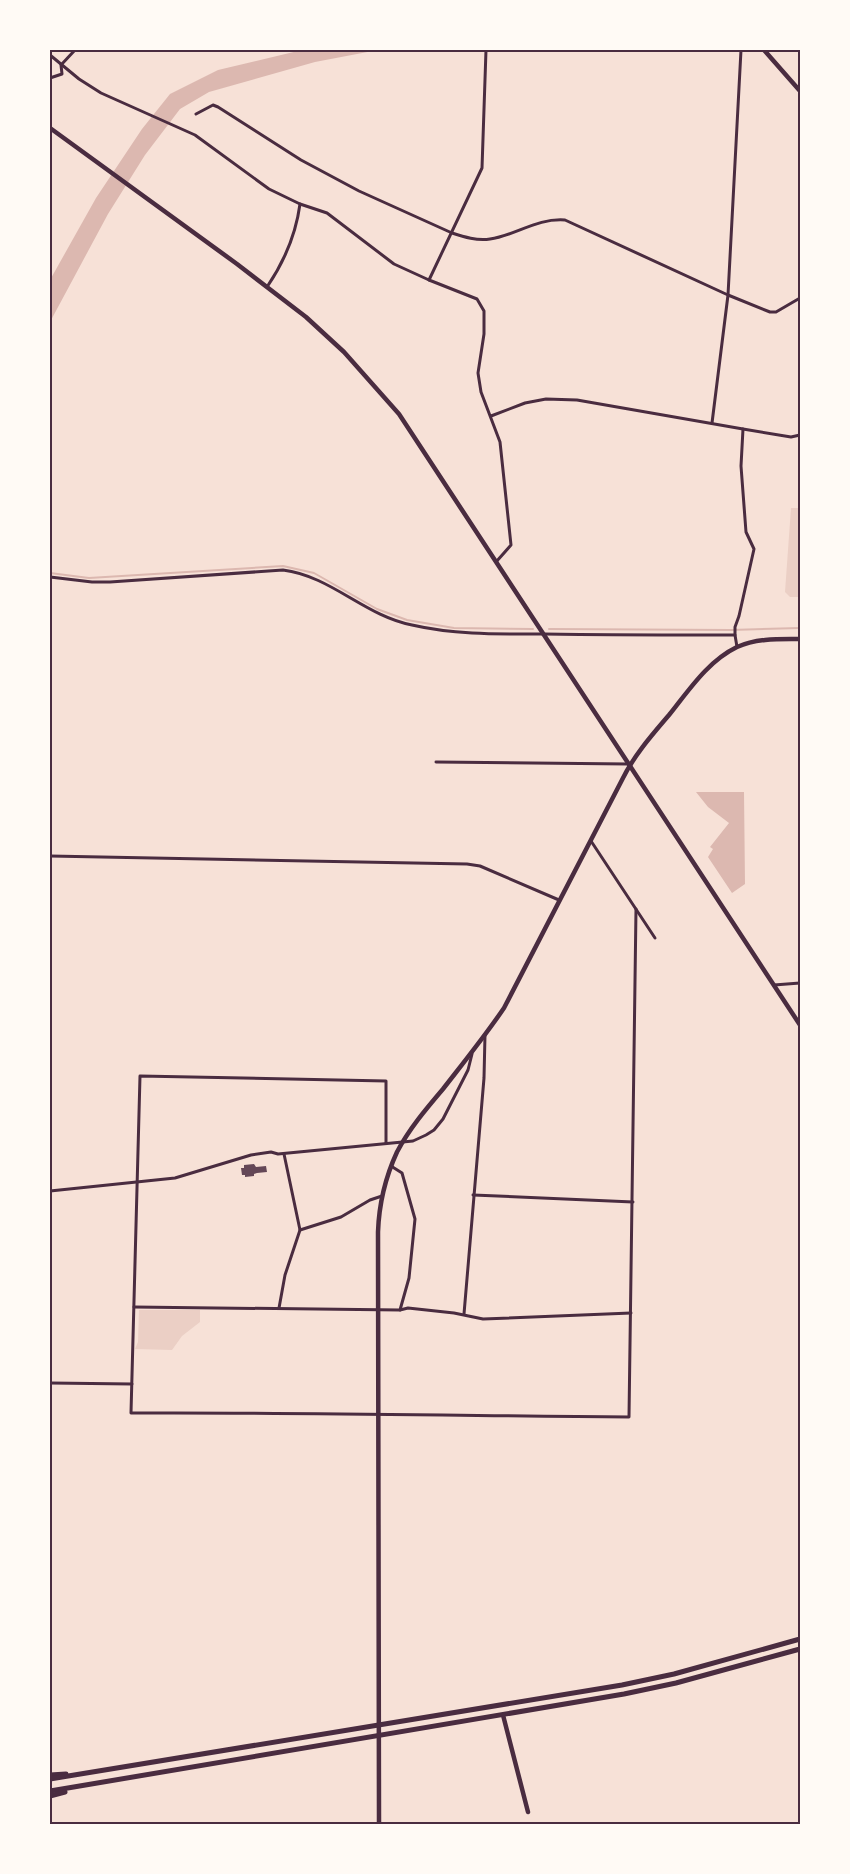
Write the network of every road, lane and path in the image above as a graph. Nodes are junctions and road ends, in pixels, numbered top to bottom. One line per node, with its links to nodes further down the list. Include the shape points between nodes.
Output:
1 (75, 50): 6 (street)
2 (486, 50): 12 (street, via 482,168)
3 (741, 50): 15 (street)
4 (764, 50): 8 (street)
5 (50, 56): 6 (street)
6 (61, 65): 7 (street, via 63,74); 11 (street, via 101,93 195,135 269,189)
7 (50, 78)
8 (801, 91)
9 (196, 114): 12 (street, via 213,105 218,107 359,191)
10 (50, 128): 14 (street)
11 (300, 204): 13 (street, via 327,213 394,264); 14 (street, via 292,237)
12 (452, 233): 13 (street); 15 (street, via 488,239 550,219 565,220)
13 (429, 280): 17 (street, via 477,299 484,310 478,373)
14 (267, 287): 21 (street, via 344,352 399,414)
15 (728, 295): 16 (street, via 770,312); 18 (street)
16 (801, 298)
17 (491, 416): 18 (street, via 546,399 577,400); 21 (street, via 500,442 511,545)
18 (712, 423): 19 (street)
19 (743, 429): 20 (street, via 791,437); 23 (street, via 741,466 746,532 754,549)
20 (801, 435)
21 (496, 562): 24 (street)
22 (50, 577): 24 (street, via 110,582 283,570 318,580 377,613 408,625 451,632)
23 (735, 632): 24 (street); 26 (street)
24 (544, 634): 28 (street)
25 (801, 639): 26 (street, via 765,640)
26 (737, 647): 28 (street, via 700,676)
27 (436, 762): 28 (street)
28 (630, 764): 29 (street); 35 (street)
29 (591, 841): 31 (street); 32 (street)
30 (50, 856): 31 (street, via 474,865)
31 (560, 900): 37 (street, via 504,1008)
32 (636, 909): 33 (street); 47 (street)
33 (655, 938)
34 (801, 983): 35 (street)
35 (774, 985): 36 (street)
36 (801, 1025)
37 (485, 1035): 38 (street); 45 (street)
38 (472, 1052): 39 (street); 39 (street, via 468,1070 443,1119 426,1136)
39 (403, 1142): 40 (street); 42 (street)
40 (386, 1143): 41 (street); 43 (street, via 386,1081 140,1076)
41 (284, 1154): 43 (street, via 251,1155 183,1177); 48 (street)
42 (391, 1166): 46 (street); 51 (street, via 402,1173 415,1219 409,1278)
43 (139, 1182): 44 (street); 49 (street)
44 (50, 1191)
45 (473, 1195): 47 (street); 54 (street)
46 (382, 1196): 48 (street, via 341,1217); 52 (street)
47 (633, 1202): 53 (street)
48 (300, 1230): 50 (street)
49 (134, 1307): 50 (street); 56 (street)
50 (279, 1308): 52 (street)
51 (400, 1310): 52 (street); 54 (street)
52 (378, 1311): 57 (street)
53 (631, 1313): 54 (street, via 483,1319); 57 (street, via 629,1417)
54 (464, 1314)
55 (50, 1383): 56 (street)
56 (132, 1384): 57 (street, via 131,1413)
57 (377, 1416): 61 (street)
58 (801, 1639): 61 (highway, via 622,1685)
59 (801, 1649): 60 (highway, via 676,1683)
60 (503, 1715): 62 (highway); 67 (street)
61 (379, 1724): 62 (street); 63 (highway)
62 (379, 1736): 66 (highway); 68 (street)
63 (98, 1772): 64 (highway); 65 (highway)
64 (50, 1775)
65 (50, 1779)
66 (50, 1793)
67 (528, 1812)
68 (379, 1824)

